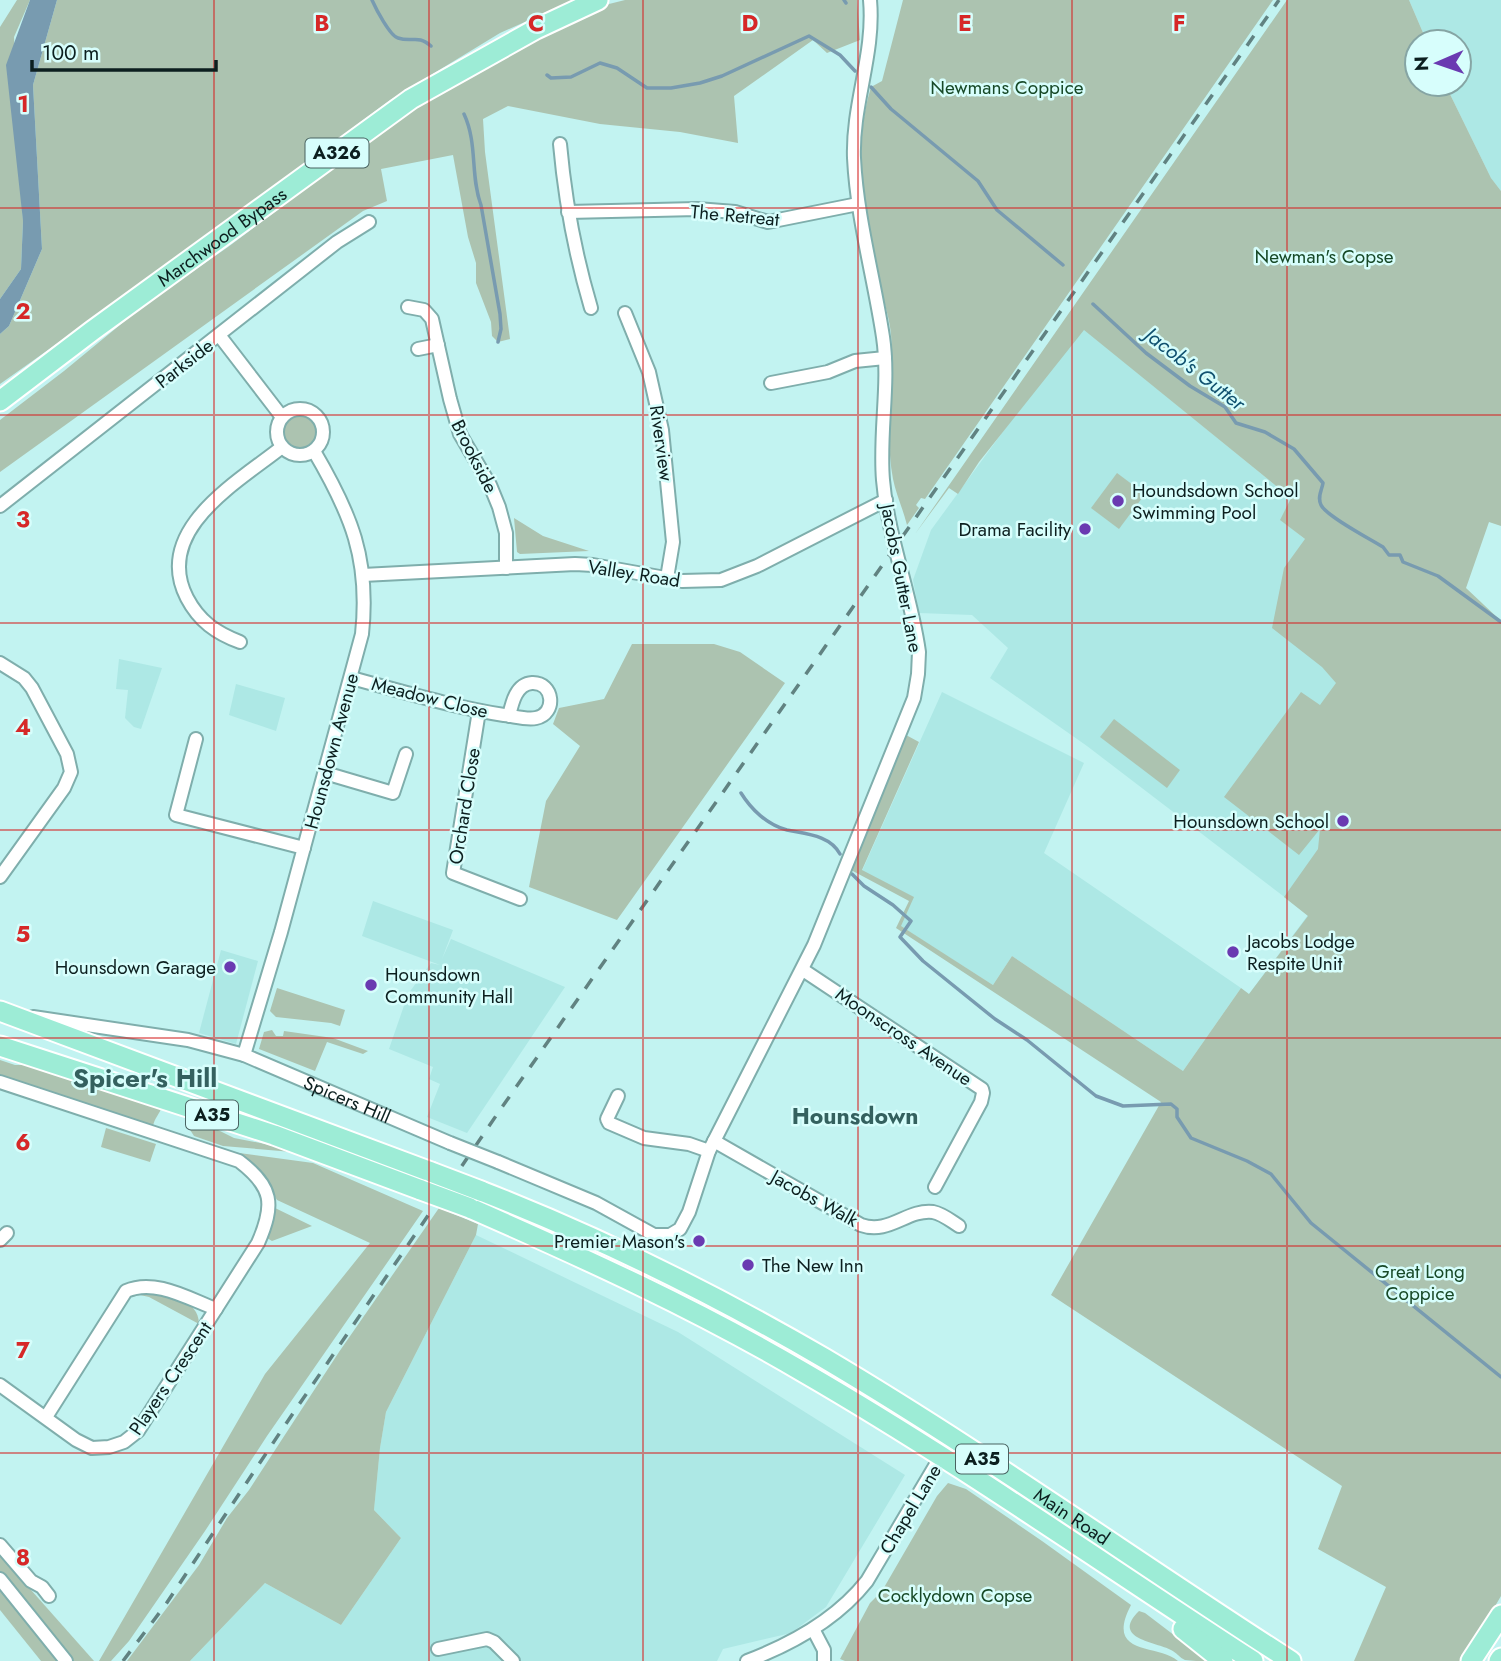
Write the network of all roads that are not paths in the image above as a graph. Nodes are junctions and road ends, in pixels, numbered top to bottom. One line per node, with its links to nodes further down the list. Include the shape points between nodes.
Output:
1 (598, 0): 15 (main road, Marchwood Bypass / A326, via 411,99)
2 (870, 0): 4 (street, Jacobs Gutter Lane, via 870,39 855,117)
3 (560, 144): 5 (street)
4 (858, 204): 5 (street, The Retreat, via 768,222 735,212 697,209); 13 (street, Jacobs Gutter Lane)
5 (568, 212): 8 (street)
6 (369, 222): 10 (street, Parkside)
7 (408, 307): 11 (street, Brookside, via 429,314)
8 (591, 309)
9 (625, 313): 23 (street, Riverview, via 649,372 662,430 673,530)
10 (219, 335): 16 (street); 20 (street, Parkside)
11 (438, 345): 12 (street); 21 (street, Brookside, via 460,434 499,507 506,533)
12 (418, 349)
13 (885, 358): 14 (street); 19 (street, Jacobs Gutter Lane, via 882,461)
14 (771, 383)
15 (0, 401)
16 (282, 417): 17 (street, via 276,432); 18 (street, via 295,409 317,416 323,430)
17 (282, 447): 18 (street, via 300,456); 24 (street, via 205,507 189,530 179,562 183,589 197,614 218,633)
18 (314, 451): 22 (street, Hounsdown Avenue, via 349,517)
19 (886, 500): 23 (street, Valley Road, via 734,576 705,582); 35 (street, Jacobs Gutter Lane, via 917,638 916,686 904,727)
20 (0, 506)
21 (506, 568): 22 (street, Valley Road); 23 (street, Valley Road, via 593,565)
22 (363, 575): 26 (street, Hounsdown Avenue, via 362,634)
23 (667, 578)
24 (240, 642)
25 (0, 663): 33 (street, via 32,688 67,754 71,772)
26 (351, 678): 27 (street, Meadow Close); 31 (street, Hounsdown Avenue)
27 (480, 711): 28 (street, Meadow Close); 34 (street, Orchard Close, via 453,873)
28 (509, 716)
29 (196, 739): 32 (street, via 176,816)
30 (406, 754): 31 (street, via 393,793)
31 (325, 773): 32 (street, Hounsdown Avenue)
32 (304, 848): 38 (street, Hounsdown Avenue)
33 (2, 871)
34 (520, 899)
35 (803, 970): 41 (street, Jacobs Gutter Lane); 42 (street, Moonscross Avenue, via 982,1089 981,1103)
36 (3, 1012): 38 (street, Spicers Hill, via 188,1040); 45 (main road, Spicers Hill / A35, bridge, via 481,1191)
37 (0, 1046): 49 (main road, Main Road / A35, bridge, via 274,1135 470,1209 655,1292 802,1371)
38 (244, 1055): 44 (street, Spicers Hill, bridge, via 596,1203 654,1235)
39 (0, 1082): 46 (street, Players Crescent, via 239,1161 255,1174 265,1189 269,1219)
40 (618, 1096): 41 (street, Jacobs Walk, via 609,1123 644,1138)
41 (712, 1146): 43 (street, Jacobs Walk, via 868,1228 928,1212 941,1214); 44 (street, Jacobs Gutter Lane, via 688,1216)
42 (934, 1187)
43 (959, 1226)
44 (674, 1234)
45 (664, 1273): 63 (main road, Main Road / A35, via 824,1359)
46 (216, 1309): 48 (street, Players Crescent, via 146,1285 126,1291); 48 (street, Players Crescent, via 138,1431 124,1443 92,1448)
47 (0, 1385): 48 (street, Players Crescent)
48 (46, 1417)
49 (941, 1456): 52 (main road, Main Road / A35); 55 (street, Chapel Lane, via 867,1581)
50 (0, 1545): 53 (street)
51 (0, 1579): 57 (street)
52 (1147, 1593): 61 (main road, via 1157,1608); 62 (main road, Main Road / A35)
53 (49, 1596)
54 (1501, 1615): 64 (main road)
55 (813, 1629): 59 (street, Chapel Lane); 60 (street, via 824,1650)
56 (438, 1649): 58 (street, via 487,1639)
57 (66, 1661)
58 (513, 1661)
59 (747, 1661)
60 (824, 1661)
61 (1223, 1661)
62 (1253, 1661)
63 (1291, 1661)
64 (1471, 1661)

